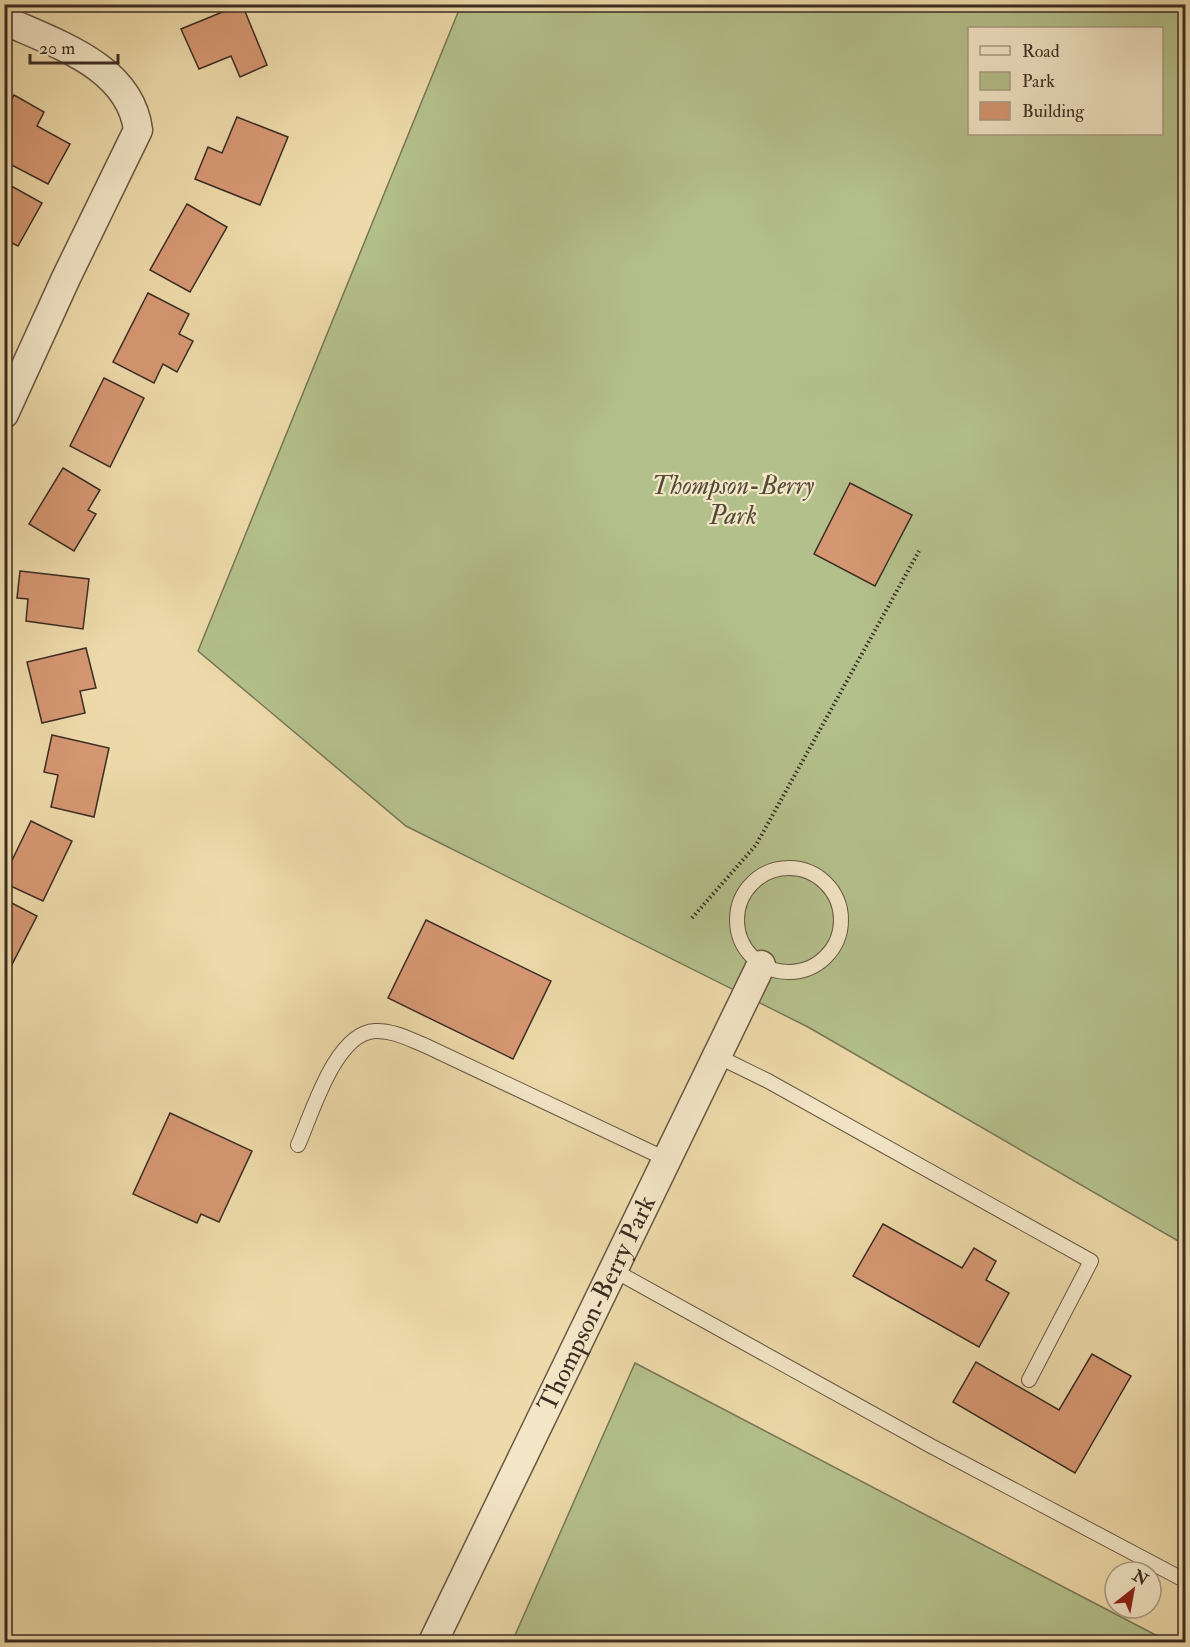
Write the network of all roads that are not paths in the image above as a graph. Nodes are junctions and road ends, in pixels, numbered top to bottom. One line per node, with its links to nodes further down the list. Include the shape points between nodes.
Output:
1 (4, 20): 2 (street, via 98,67 116,81 129,96 138,130)
2 (4, 414)
3 (761, 965): 3 (lane, via 739,937 736,919 749,886 764,874 781,868 799,869 816,876 829,886 842,916 834,948 824,961 793,973); 4 (street, Thompson-Berry Park)
4 (717, 1056): 6 (street, Thompson-Berry Park); 8 (lane, via 1091,1261)
5 (298, 1145): 6 (lane, via 340,1053 352,1040 374,1031 396,1034 424,1045)
6 (668, 1160): 7 (street, Thompson-Berry Park)
7 (615, 1271): 9 (lane); 10 (street, Thompson-Berry Park)
8 (1029, 1380)
9 (1185, 1581)
10 (433, 1642)

